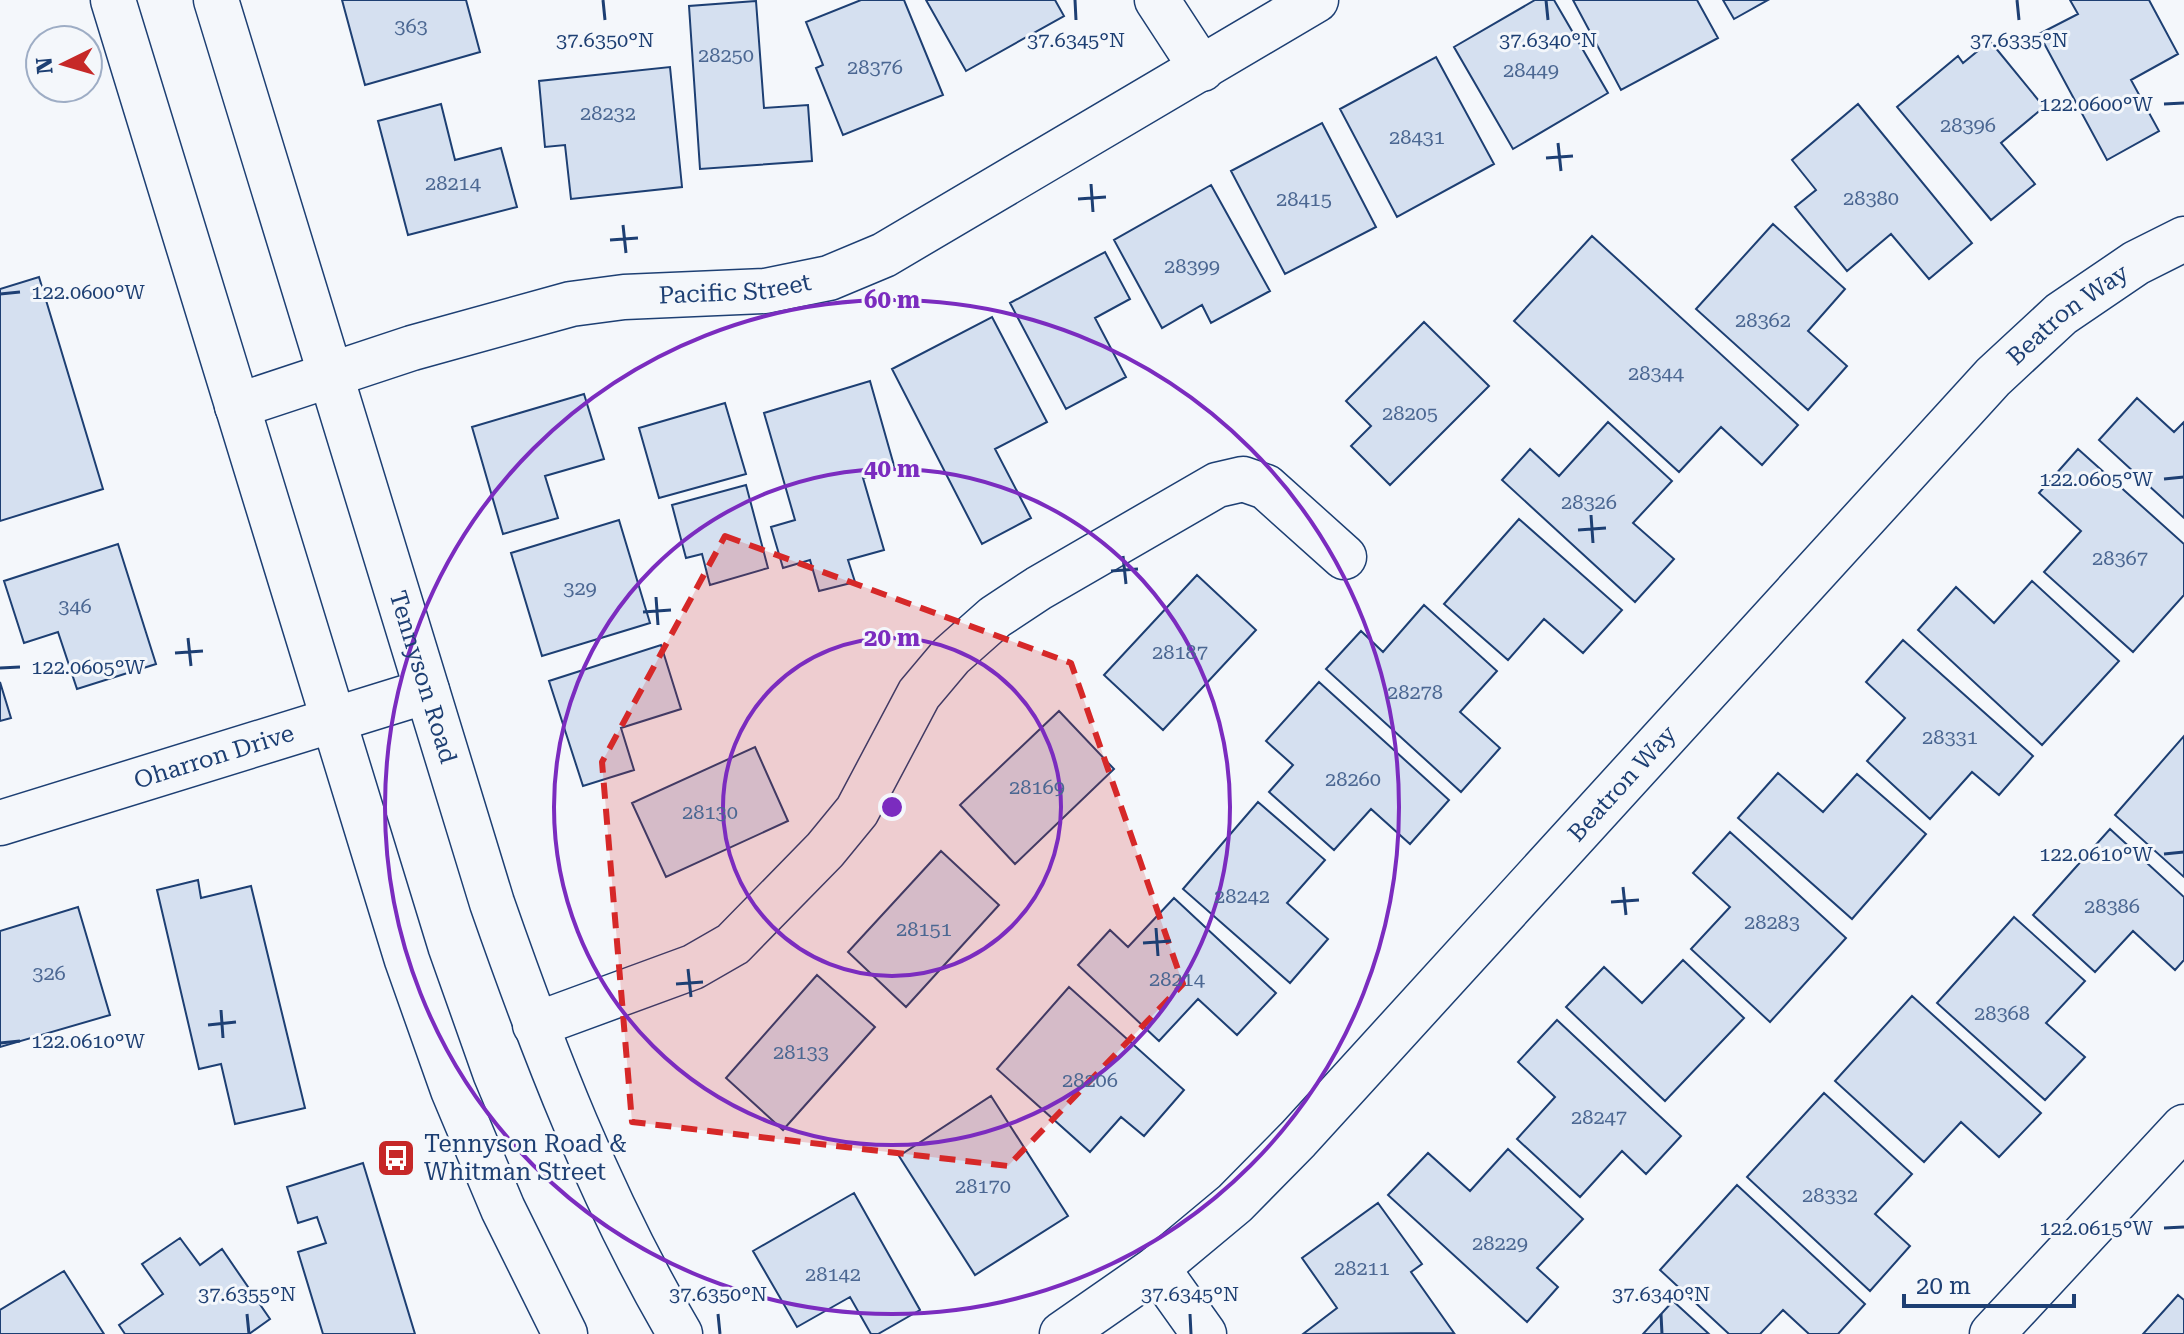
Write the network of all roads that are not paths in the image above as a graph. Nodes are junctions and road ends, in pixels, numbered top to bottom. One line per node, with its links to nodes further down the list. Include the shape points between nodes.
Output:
1 (113, 0): 8 (street)
2 (216, 0): 7 (street, Tennyson Road)
3 (1157, 0): 5 (street)
4 (1316, 0): 5 (street, Pacific Street)
5 (1202, 69): 7 (street, Pacific Street, via 884,255 829,278 765,291 571,304)
6 (2184, 239): 15 (street, Beatron Way, via 2136,263 2061,314 1993,377 1298,1139 1235,1203)
7 (331, 376): 8 (street, Pacific Street); 10 (street, Tennyson Road)
8 (237, 406): 11 (street)
9 (1344, 557): 13 (street, via 1266,487 1243,479 1217,485 995,617 951,656 919,694 857,811 733,944 693,967)
10 (427, 691): 11 (street, Oharron Drive); 13 (street, Tennyson Road)
11 (333, 720): 12 (street, Oharron Drive); 16 (street, via 453,1090 503,1209)
12 (0, 823)
13 (535, 1025): 17 (street, Tennyson Road, via 591,1164)
14 (2184, 1127): 20 (street)
15 (1157, 1268): 18 (street, Beatron Way); 19 (street)
16 (565, 1334)
17 (680, 1334)
18 (1062, 1334)
19 (1204, 1334)
20 (1992, 1334)

